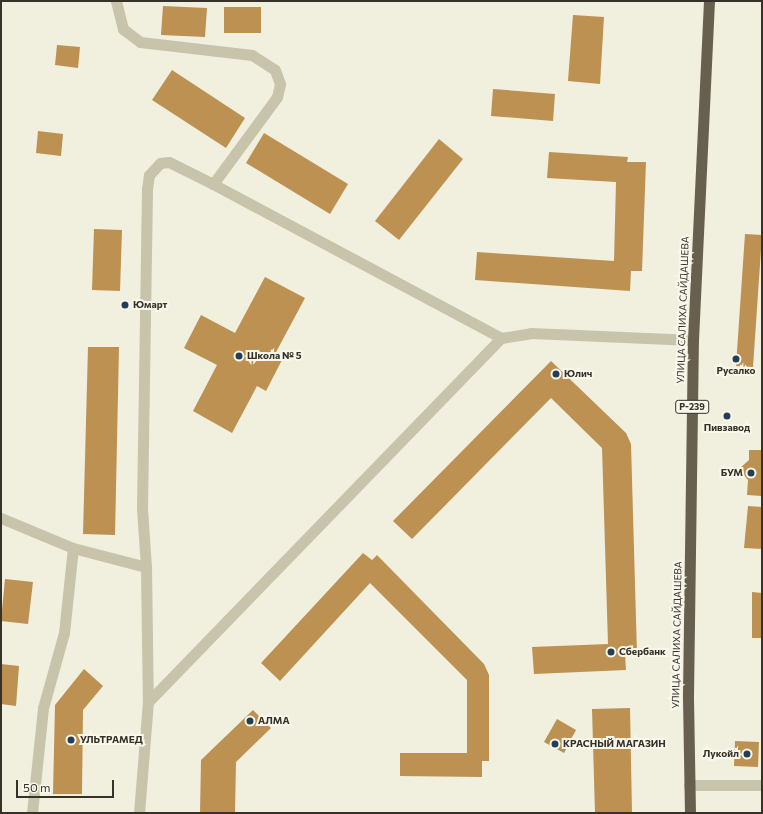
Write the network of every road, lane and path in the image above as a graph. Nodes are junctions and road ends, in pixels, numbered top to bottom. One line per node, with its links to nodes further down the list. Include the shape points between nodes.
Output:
1 (116, 1): 3 (street, via 124,29 140,42 252,55 275,70 280,84 277,97)
2 (709, 1): 5 (highway, УЛИЦА САЛИХА САЙДАШЕВА / Р-239)
3 (213, 184): 4 (street); 8 (street, via 170,162 160,163 148,175 142,508)
4 (501, 338): 5 (street, via 531,333); 9 (street)
5 (693, 340): 10 (highway, УЛИЦА САЛИХА САЙДАШЕВА / Р-239)
6 (1, 518): 7 (street)
7 (73, 548): 8 (street); 12 (street, via 64,633 43,708)
8 (146, 566): 9 (street)
9 (148, 702): 13 (street)
10 (689, 785): 11 (street); 14 (highway, УЛИЦА САЛИХА САЙДАШЕВА / Р-239)
11 (762, 785)
12 (32, 813)
13 (139, 813)
14 (690, 813)

